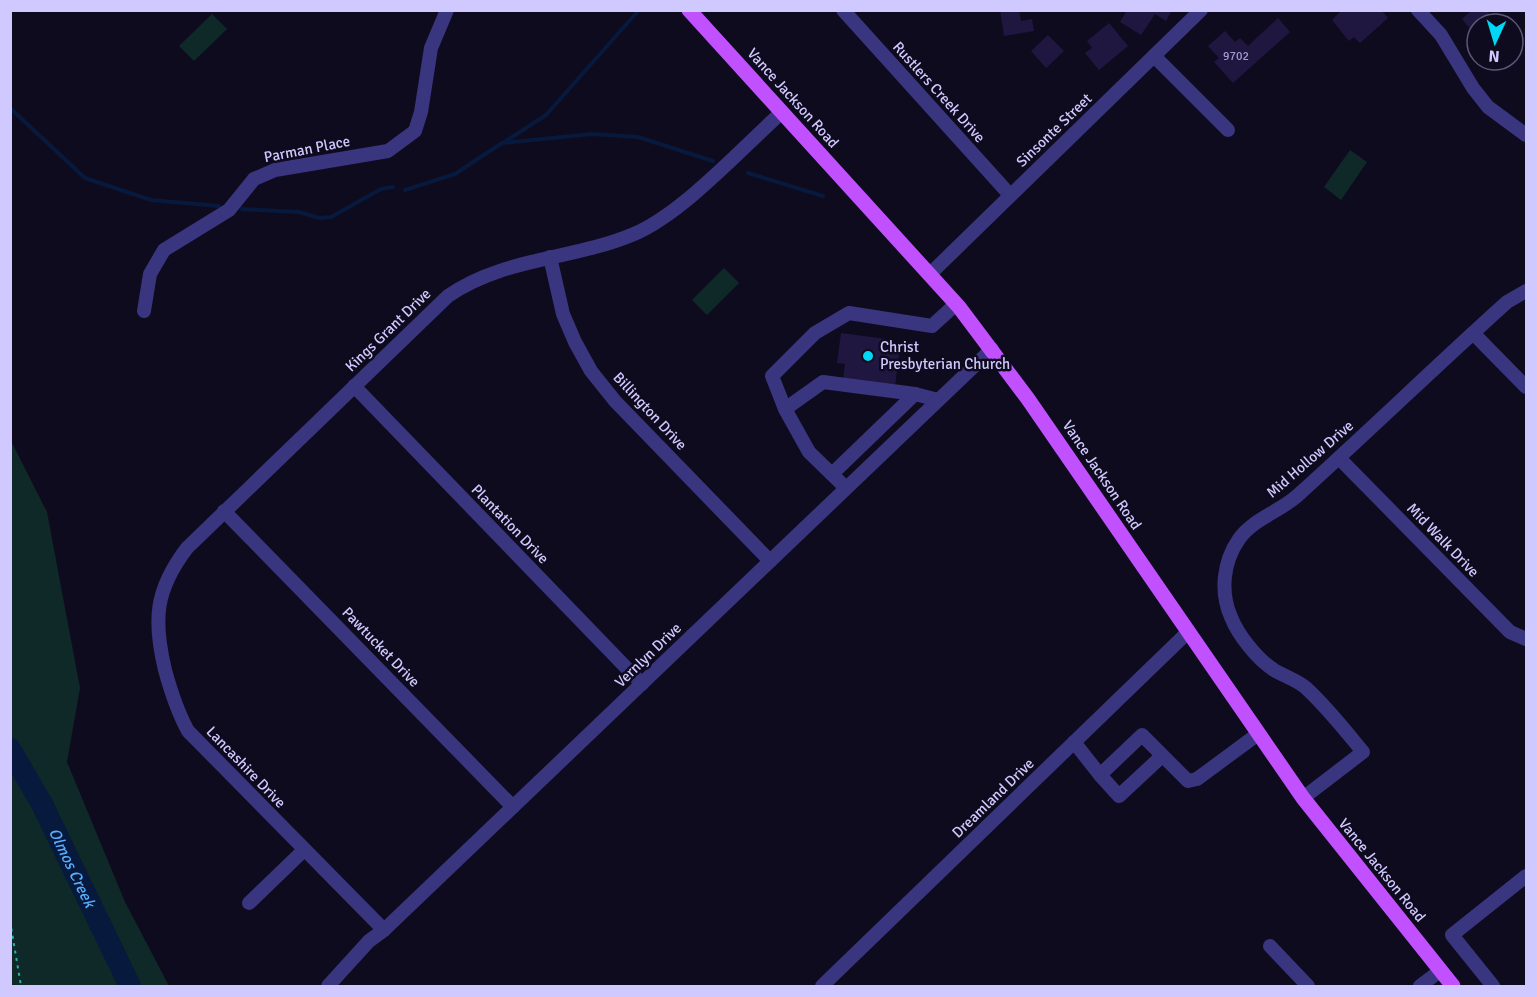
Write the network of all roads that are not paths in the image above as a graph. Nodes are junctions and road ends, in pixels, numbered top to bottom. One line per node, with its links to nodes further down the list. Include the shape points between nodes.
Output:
1 (447, 10): 15 (street, Parman Place, via 431,48 415,131 388,151 275,170 254,179 229,210 164,250 150,274)
2 (689, 10): 7 (main road, Vance Jackson Road)
3 (843, 10): 10 (street, Rustlers Creek Drive)
4 (1201, 10): 6 (street, Sinsonte Street)
5 (1418, 10): 9 (street, via 1451,49 1473,88 1498,115)
6 (1154, 56): 8 (street); 10 (street, Sinsonte Street)
7 (782, 112): 11 (street, Kings Grant Drive, via 652,225 618,240); 12 (main road, Vance Jackson Road)
8 (1228, 130)
9 (1527, 135)
10 (1010, 195): 12 (street, Sinsonte Street)
11 (550, 257): 18 (street, Kings Grant Drive, via 490,273 461,287 436,306); 29 (street, Billington Drive, via 563,314 591,371 615,401)
12 (930, 274): 14 (main road, Vance Jackson Road)
13 (1527, 291): 16 (street, Mid Hollow Drive)
14 (956, 303): 17 (main road, Vance Jackson Road); 22 (street, via 932,326 849,314 815,333 772,376)
15 (144, 311)
16 (1473, 333): 19 (street); 25 (street, Mid Hollow Drive)
17 (992, 349): 21 (street, Vernlyn Drive); 30 (main road, Vance Jackson Road)
18 (354, 386): 28 (street, Kings Grant Drive); 32 (street, Plantation Drive)
19 (1527, 387)
20 (915, 394): 21 (street); 22 (street, via 823,382); 23 (street)
21 (938, 400): 24 (street, Vernlyn Drive)
22 (785, 409): 26 (street, via 809,452)
23 (892, 416): 24 (street); 26 (street)
24 (908, 429): 27 (street, Vernlyn Drive)
25 (1339, 458): 31 (street, Mid Walk Drive, via 1510,632); 38 (street, Mid Hollow Drive, via 1292,500 1250,527 1239,539 1224,577 1231,619 1257,655 1326,706 1363,752)
26 (832, 474): 27 (street)
27 (846, 488): 29 (street, Vernlyn Drive)
28 (224, 511): 33 (street, Kings Grant Drive, via 173,566 160,598 157,633); 39 (street, Pawtucket Drive)
29 (770, 561): 32 (street, Vernlyn Drive)
30 (1188, 632): 34 (main road, Vance Jackson Road); 35 (street, Dreamland Drive)
31 (1527, 639)
32 (642, 684): 39 (street, Vernlyn Drive)
33 (173, 700): 40 (street, Lancashire Drive, via 188,731 200,745)
34 (1258, 734): 36 (street, via 1197,779 1188,781); 38 (main road, Vance Jackson Road)
35 (1074, 742): 37 (street); 47 (street, Dreamland Drive)
36 (1162, 756): 37 (street, via 1119,796); 37 (street, via 1142,735)
37 (1100, 776)
38 (1303, 798): 45 (main road, Vance Jackson Road)
39 (513, 807): 43 (street, Vernlyn Drive)
40 (304, 850): 42 (street); 43 (street, Lancashire Drive)
41 (1527, 876): 51 (street, via 1452,935)
42 (249, 903)
43 (384, 930): 46 (street, Vernlyn Drive)
44 (1270, 946): 48 (street)
45 (1440, 971): 49 (street); 50 (main road, Vance Jackson Road)
46 (328, 987)
47 (822, 987)
48 (1308, 987)
49 (1420, 987)
50 (1453, 987)
51 (1493, 987)

